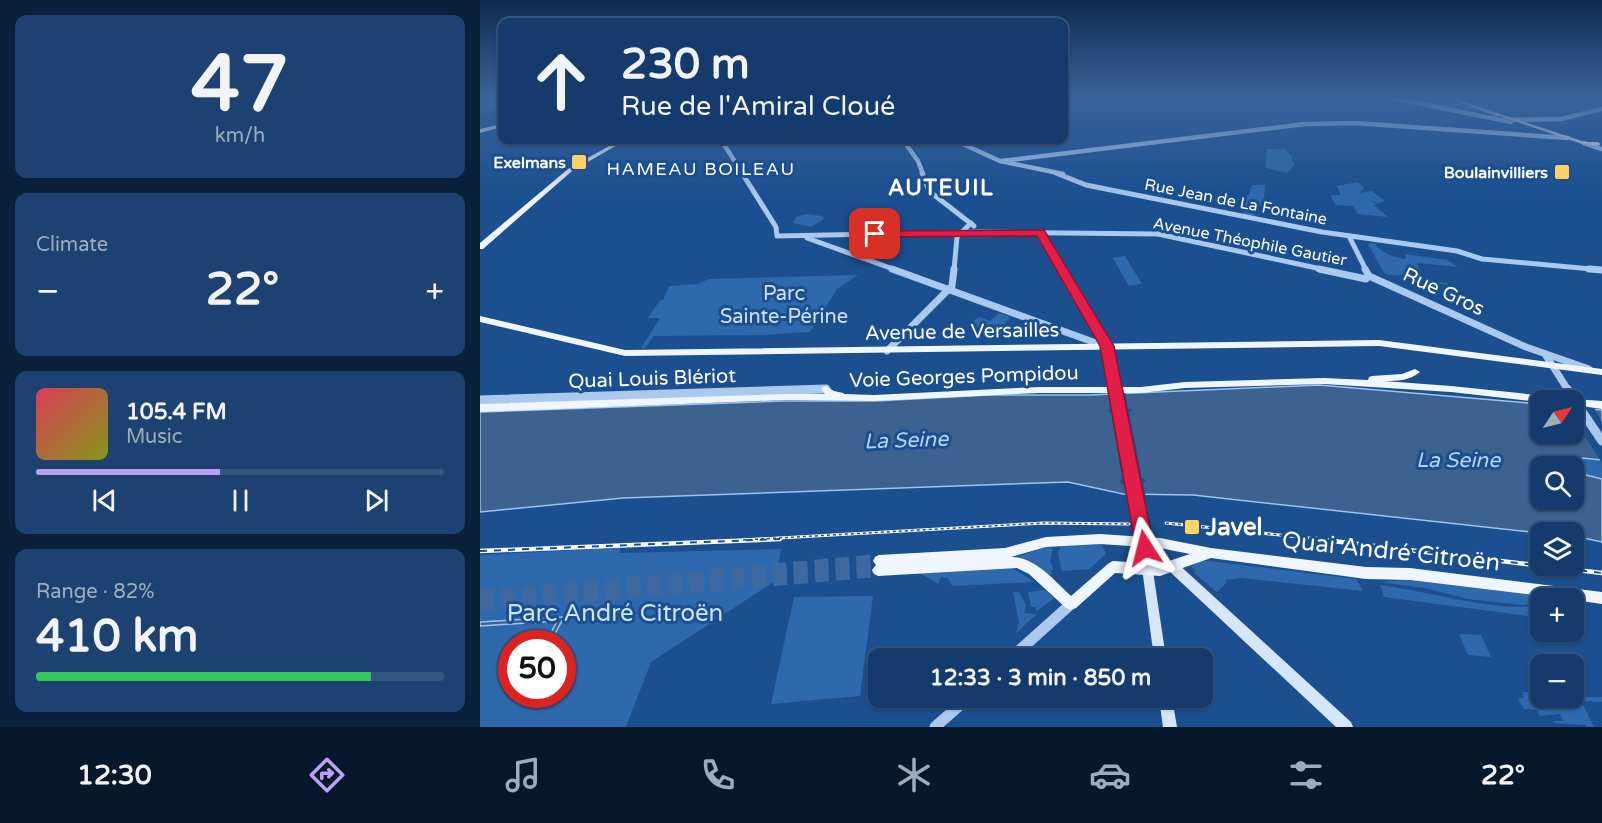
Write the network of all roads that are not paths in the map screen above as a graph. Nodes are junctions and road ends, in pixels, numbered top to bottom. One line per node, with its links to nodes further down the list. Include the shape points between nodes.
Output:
1 (1246, 131): 12 (street)
2 (1462, 131): 4 (street)
3 (1547, 131): 4 (main road)
4 (1570, 139): 5 (main road); 11 (main road)
5 (1584, 143): 11 (main road); 11 (street)
6 (615, 144): 14 (main road, via 577,164)
7 (624, 144): 14 (main road, via 585,164)
8 (723, 144): 15 (street)
9 (906, 144): 13 (street, via 918,161 929,191)
10 (963, 144): 12 (street, Rue Jean de La Fontaine)
11 (1601, 145)
12 (1000, 161): 21 (street, Rue Jean de La Fontaine, via 1062,174 1086,185)
13 (971, 222): 16 (street); 17 (street)
14 (510, 223): 23 (main road)
15 (774, 224): 19 (street); 20 (street, via 777,236)
16 (962, 232): 17 (street, Avenue Théophile Gautier); 22 (street, Avenue Théophile Gautier); 26 (street, via 957,237)
17 (980, 232): 18 (street, Avenue Théophile Gautier)
18 (1040, 232): 25 (street, Avenue Théophile Gautier, via 1158,234 1366,279); 28 (street)
19 (804, 235): 20 (street); 22 (street)
20 (794, 236): 22 (street)
21 (1349, 236): 24 (street, Rue Jean de La Fontaine, via 1457,251 1482,260); 25 (street)
22 (818, 239): 26 (street)
23 (480, 248)
24 (1602, 270)
25 (1369, 276): 30 (street, Rue Gros)
26 (949, 289): 28 (street); 29 (street)
27 (480, 319): 29 (main road, Avenue de Versailles, via 625,353)
28 (1107, 346): 29 (main road, Avenue de Versailles); 31 (main road, Avenue de Versailles, via 1379,343); 45 (main road, bridge)
29 (887, 351)
30 (1545, 354): 31 (street); 33 (street, Rue Gros)
31 (1554, 367): 33 (main road, Avenue de Versailles); 36 (street)
32 (1415, 372): 34 (main road, via 1392,378)
33 (1598, 372)
34 (1324, 381): 37 (main road, Voie Georges Pompidou, via 1140,390); 38 (main road, Voie Georges Pompidou)
35 (826, 389): 37 (main road, via 831,394); 39 (street, Quai Louis Blériot)
36 (1567, 390)
37 (908, 394): 42 (main road, Voie Georges Pompidou)
38 (1530, 397)
39 (480, 400)
40 (1584, 402): 41 (main road)
41 (1602, 405)
42 (480, 408)
43 (1584, 416): 44 (street, bridge)
44 (1602, 441)
45 (1143, 536): 46 (main road, Quai André Citroën); 49 (main road); 51 (main road, Quai André Citroën, via 1055,540 1005,553 878,565 1018,562 1033,570)
46 (1167, 544): 47 (main road, Quai André Citroën); 48 (main road, via 1173,552)
47 (1210, 553): 48 (main road, Quai André Citroën); 50 (main road, Quai André Citroën)
48 (1172, 566): 49 (main road, Quai André Citroën); 58 (main road)
49 (1148, 571): 51 (main road, Quai André Citroën, via 1116,567 1107,570); 53 (main road)
50 (1602, 598)
51 (1071, 604): 52 (street)
52 (1022, 648)
53 (1159, 648)
54 (957, 708): 56 (street)
55 (1167, 708): 57 (main road)
56 (935, 727)
57 (1170, 727)
58 (1346, 727)

